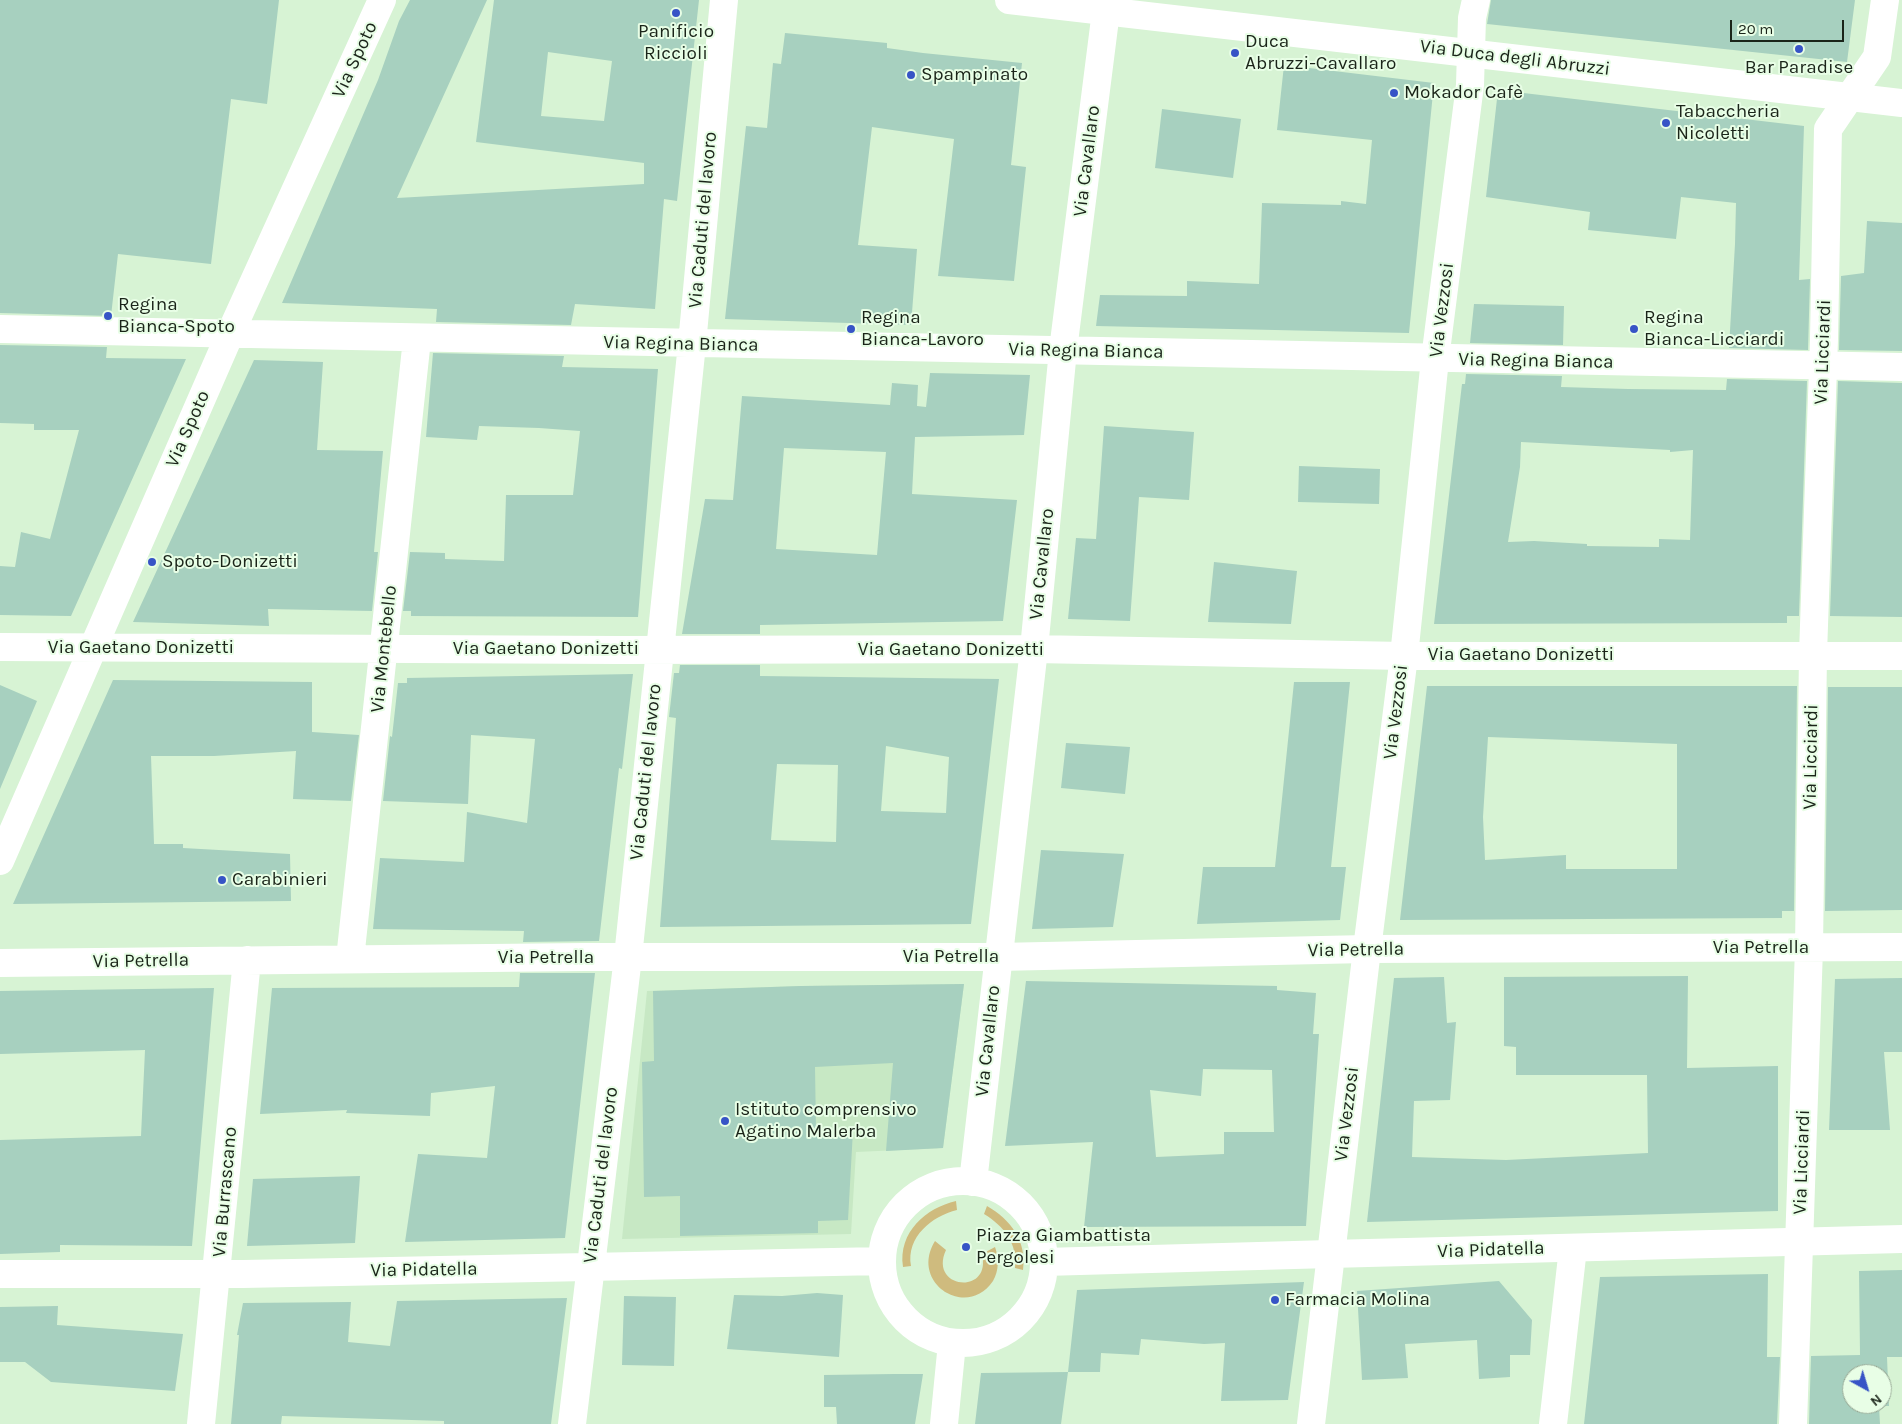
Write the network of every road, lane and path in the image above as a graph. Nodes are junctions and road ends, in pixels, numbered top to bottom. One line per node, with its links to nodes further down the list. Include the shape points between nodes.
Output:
1 (382, 0): 11 (street, Via Spoto)
2 (724, 0): 13 (street, Via Caduti del lavoro)
3 (1009, 0): 6 (street, Via Duca degli Abruzzi)
4 (1476, 0): 7 (street, Via Vezzosi, via 1472,18)
5 (1885, 0): 8 (street, Via Licciardi, via 1877,57)
6 (1106, 11): 7 (street, Via Duca degli Abruzzi); 14 (street, Via Cavallaro)
7 (1472, 53): 8 (street, Via Duca degli Abruzzi); 15 (street, Via Vezzosi)
8 (1850, 97): 9 (street, Via Duca degli Abruzzi); 16 (street, Via Licciardi, via 1828,129)
9 (1902, 102)
10 (0, 329): 11 (street, Via Regina Bianca)
11 (230, 334): 12 (street, Via Regina Bianca); 19 (street, Via Spoto)
12 (418, 339): 13 (street, Via Regina Bianca); 20 (street, Via Montebello)
13 (692, 344): 14 (street, Via Regina Bianca); 22 (street, Via Caduti del lavoro)
14 (1063, 350): 15 (street, Via Regina Bianca); 21 (street, Via Cavallaro)
15 (1435, 359): 16 (street, Via Regina Bianca); 24 (street, Via Vezzosi)
16 (1823, 365): 17 (street, Via Regina Bianca); 23 (street, Via Licciardi)
17 (1902, 367)
18 (0, 647): 19 (street, Via Gaetano Donizetti)
19 (92, 647): 20 (street, Via Gaetano Donizetti); 26 (street, Via Spoto)
20 (384, 648): 22 (street, Via Gaetano Donizetti); 32 (street, Via Montebello)
21 (1034, 649): 22 (street, Via Gaetano Donizetti); 24 (street, Via Gaetano Donizetti); 31 (street, Via Cavallaro)
22 (659, 650): 30 (street, Via Caduti del lavoro)
23 (1813, 654): 24 (street, Via Gaetano Donizetti); 25 (street, Via Gaetano Donizetti); 28 (street, Via Licciardi)
24 (1404, 656): 29 (street, Via Vezzosi)
25 (1902, 656)
26 (0, 861)
27 (1902, 947): 28 (street, Via Petrella)
28 (1809, 948): 29 (street, Via Petrella); 37 (street, Via Licciardi)
29 (1367, 949): 31 (street, Via Petrella); 39 (street, Via Vezzosi)
30 (628, 957): 31 (street, Via Petrella); 32 (street, Via Petrella); 42 (street, Via Caduti del lavoro)
31 (998, 957): 35 (street, Via Cavallaro)
32 (350, 959): 33 (street, Via Petrella)
33 (247, 960): 34 (street, Via Petrella); 44 (street, Via Burrascano)
34 (0, 963)
35 (973, 1182): 40 (street, via 954,1181 935,1186 903,1208 892,1223); 41 (street, via 996,1188 1016,1200 1031,1218 1041,1238)
36 (1902, 1240): 37 (street, Via Pidatella)
37 (1800, 1241): 38 (street, Via Pidatella); 51 (street, Via Licciardi)
38 (1573, 1248): 39 (street, Via Pidatella); 50 (street)
39 (1330, 1254): 41 (street, Via Pidatella); 49 (street, Via Vezzosi)
40 (882, 1261): 42 (street, Via Pidatella); 45 (street, via 885,1284 894,1305 909,1324 929,1336)
41 (1044, 1262): 45 (street, via 1042,1281 1023,1316 991,1338 972,1343)
42 (590, 1266): 44 (street, Via Pidatella); 47 (street, Via Caduti del lavoro)
43 (0, 1274): 44 (street, Via Pidatella)
44 (217, 1274): 46 (street, Via Burrascano)
45 (952, 1343): 48 (street)
46 (201, 1424)
47 (572, 1424)
48 (944, 1424)
49 (1311, 1424)
50 (1553, 1424)
51 (1793, 1424)

